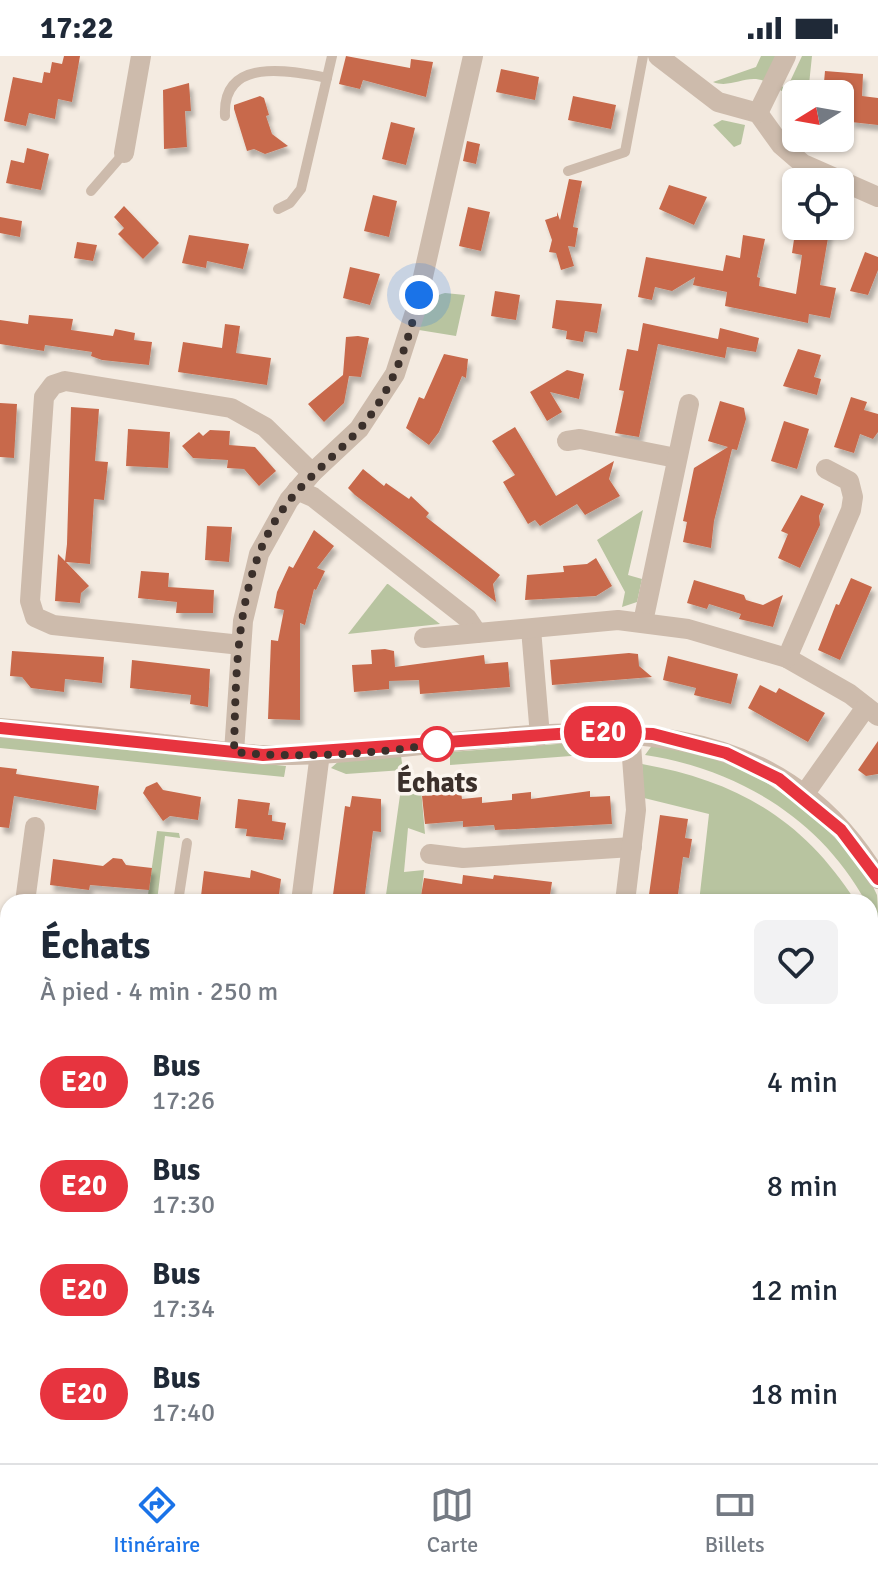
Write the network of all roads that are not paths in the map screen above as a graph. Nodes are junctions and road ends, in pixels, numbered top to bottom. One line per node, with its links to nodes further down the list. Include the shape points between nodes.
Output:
1 (141, 56): 10 (street)
2 (332, 56): 7 (lane)
3 (473, 56): 19 (street, via 404,354 374,410)
4 (643, 56): 11 (lane, via 625,152)
5 (658, 56): 8 (street, via 718,102)
6 (786, 56): 8 (street)
7 (327, 78): 9 (lane, via 251,72 230,89); 14 (lane, via 301,189)
8 (758, 113): 13 (street, via 797,160)
9 (225, 116)
10 (124, 153): 12 (lane)
11 (568, 171)
12 (91, 191)
13 (878, 197)
14 (278, 209)
15 (689, 404): 17 (street)
16 (567, 441): 17 (street)
17 (676, 458): 21 (street)
18 (826, 469): 26 (street, via 849,481 851,510)
19 (312, 473): 20 (street); 25 (street, via 255,420 217,405 65,381 53,385 44,397 30,601 35,617 53,625)
20 (297, 490): 23 (street, via 313,497 467,618); 25 (street, via 259,554)
21 (643, 622): 22 (street); 26 (street, via 712,634)
22 (531, 629): 23 (street); 30 (street)
23 (477, 633): 24 (street)
24 (424, 638)
25 (241, 645): 31 (street)
26 (787, 658): 27 (street)
27 (872, 711): 33 (street)
28 (0, 728): 31 (street)
29 (630, 732): 30 (street); 33 (street, via 726,753); 36 (street, via 636,810)
30 (540, 736): 32 (street)
31 (234, 752): 32 (street)
32 (320, 753): 41 (street)
33 (803, 796): 38 (street, via 841,830)
34 (35, 827): 39 (street)
35 (187, 843): 40 (lane)
36 (632, 847): 37 (street, via 463,858); 42 (street)
37 (430, 854)
38 (878, 879)
39 (26, 894)
40 (179, 894)
41 (302, 894)
42 (626, 894)

